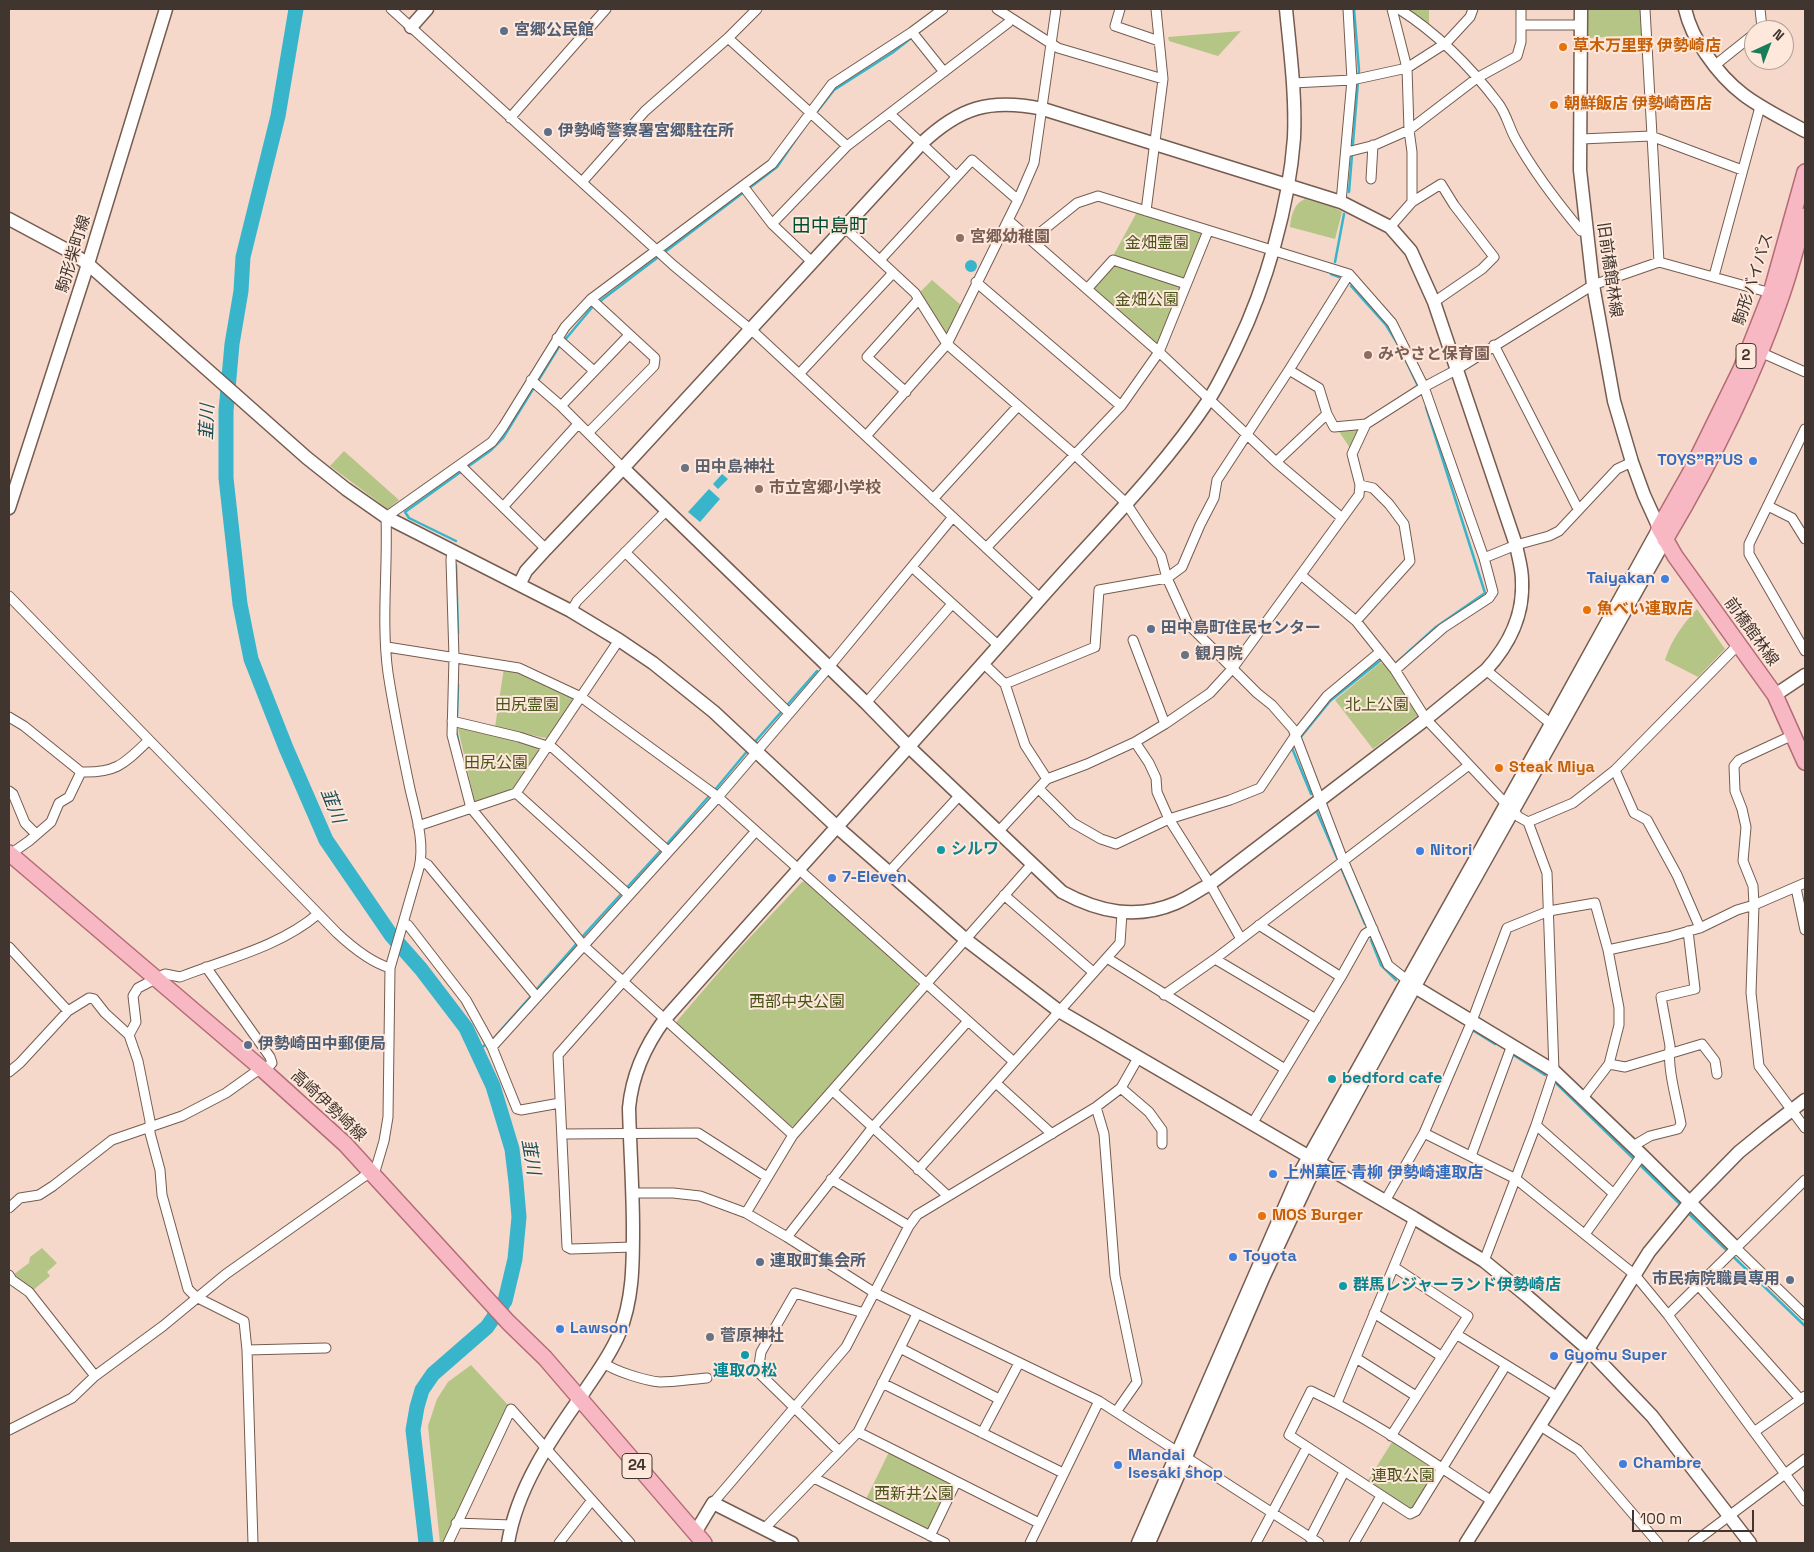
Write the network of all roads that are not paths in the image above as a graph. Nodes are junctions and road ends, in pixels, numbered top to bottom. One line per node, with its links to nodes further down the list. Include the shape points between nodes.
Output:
1 (166, 9): 76 (street, 駒形柴町線)
2 (391, 9): 23 (street)
3 (427, 9): 23 (street)
4 (606, 9): 41 (street)
5 (757, 9): 25 (street)
6 (943, 9): 24 (street)
7 (997, 9): 20 (street)
8 (1056, 9): 29 (street)
9 (1120, 9): 26 (street, via 1115,26)
10 (1156, 9): 26 (street)
11 (1286, 9): 36 (street)
12 (1348, 9): 35 (street)
13 (1392, 9): 31 (street)
14 (1399, 9): 28 (street)
15 (1473, 9): 28 (street, via 1470,17)
16 (1521, 9): 21 (street)
17 (1581, 9): 22 (street, 旧前橋館林線)
18 (1645, 9): 44 (street)
19 (1685, 9): 30 (street, via 1698,44)
20 (1011, 18): 29 (street); 32 (street)
21 (1521, 25): 22 (street); 33 (street, via 1517,56)
22 (1581, 25): 45 (street, 旧前橋館林線)
23 (411, 27): 41 (street)
24 (912, 32): 32 (street); 39 (street, via 832,84)
25 (728, 38): 39 (street); 55 (street, via 645,110)
26 (1159, 41): 34 (street)
27 (1744, 42): 30 (street)
28 (1446, 43): 31 (street); 33 (street)
29 (1052, 46): 34 (street); 38 (street)
30 (1714, 66): 37 (street, via 1728,82)
31 (1407, 68): 35 (street); 42 (street)
32 (944, 72): 40 (street)
33 (1477, 78): 42 (street); 68 (street, via 1500,105 1514,137 1550,194 1581,231)
34 (1163, 79): 46 (street)
35 (1352, 80): 36 (street); 50 (street)
36 (1292, 83): 56 (street, via 1294,137)
37 (1760, 107): 43 (street); 51 (street)
38 (1043, 109): 46 (street); 47 (street, via 991,104 963,113 938,127); 58 (street, via 1034,164)
39 (810, 113): 49 (street); 57 (street, via 772,164)
40 (890, 114): 47 (street); 49 (street)
41 (510, 118): 55 (street)
42 (1409, 130): 48 (street); 60 (street)
43 (1805, 131)
44 (1651, 136): 45 (street); 51 (street); 75 (street)
45 (1581, 139): 68 (street, 旧前橋館林線, via 1580,170)
46 (1155, 143): 56 (street); 61 (street)
47 (921, 144): 53 (street); 66 (street)
48 (1373, 145): 50 (street); 54 (street)
49 (847, 146): 65 (street)
50 (1347, 152): 59 (street)
51 (1742, 170): 79 (street)
52 (1805, 172): 84 (main road, 駒形バイパス / 2)
53 (956, 176): 58 (street, via 972,160); 73 (street)
54 (1371, 178)
55 (582, 182): 71 (street)
56 (1288, 185): 59 (street); 72 (street)
57 (743, 186): 65 (street); 71 (street)
58 (1018, 200): 64 (street)
59 (1341, 202): 67 (street)
60 (1412, 202): 67 (street); 87 (street, via 1441,184 1494,257)
61 (1146, 211): 69 (street); 70 (street, via 1098,196 1077,203)
62 (1805, 216): 94 (main road, 駒形バイパス / 2)
63 (9, 219): 76 (street)
64 (1008, 220): 70 (street); 80 (street)
65 (772, 224): 74 (street)
66 (844, 227): 73 (street); 74 (street)
67 (1390, 227): 87 (street, via 1411,251)
68 (1586, 230): 82 (street, 旧前橋館林線)
69 (1208, 231): 72 (street); 81 (street)
70 (1031, 240): 83 (street)
71 (657, 250): 85 (street); 88 (street)
72 (1273, 250): 78 (street); 103 (street, via 1238,345)
73 (880, 260): 77 (street)
74 (812, 262): 88 (street)
75 (1660, 262): 79 (street); 82 (street)
76 (88, 264): 125 (street, 駒形柴町線); 128 (street, via 307,458)
77 (894, 273): 86 (street); 99 (street)
78 (1349, 274): 95 (street); 101 (street, via 1392,323)
79 (1714, 276): 84 (street)
80 (976, 282): 91 (street); 106 (street)
81 (1186, 284): 83 (street, via 1113,260); 93 (street)
82 (1592, 286): 92 (street); 117 (street, 旧前橋館林線, via 1614,401)
83 (1087, 289): 93 (street)
84 (1771, 293): 131 (main road, 駒形バイパス / 2, via 1741,369)
85 (591, 299): 89 (street); 90 (street)
86 (919, 299): 91 (street); 102 (street, via 867,357)
87 (1434, 302): 96 (street)
88 (751, 329): 99 (street); 119 (street)
89 (629, 335): 97 (street); 111 (street, via 656,362)
90 (558, 338): 97 (street); 100 (street)
91 (947, 344): 102 (street); 105 (street)
92 (1494, 345): 96 (street); 126 (street)
93 (1159, 352): 103 (street); 106 (street)
94 (1760, 352): 98 (street); 131 (main road, 駒形バイパス / 2, via 1715,451)
95 (1290, 370): 107 (street, via 1319,388); 113 (street)
96 (1456, 370): 101 (street); 133 (street)
97 (594, 371): 104 (street)
98 (1805, 372)
99 (800, 374): 112 (street)
100 (531, 380): 104 (street); 118 (street, via 492,442)
101 (1424, 387): 109 (street); 138 (street)
102 (906, 392): 112 (street)
103 (1209, 399): 113 (street); 122 (street, via 1167,456)
104 (561, 406): 108 (street)
105 (1018, 406): 115 (street); 121 (street)
106 (1121, 406): 115 (street)
107 (1327, 414): 109 (street, via 1334,428); 116 (street)
108 (578, 424): 111 (street); 124 (street)
109 (1366, 424): 120 (street, via 1352,454)
110 (1805, 429): 114 (street)
111 (588, 434): 119 (street)
112 (866, 436): 121 (street)
113 (1247, 436): 116 (street); 141 (street, via 1217,480 1214,498 1182,566)
114 (1802, 446): 123 (street)
115 (1075, 455): 122 (street); 134 (street)
116 (1276, 462): 130 (street)
117 (1632, 462): 126 (street, via 1617,469); 131 (street, 旧前橋館林線)
118 (460, 465): 124 (street); 128 (street)
119 (623, 468): 127 (street); 135 (street)
120 (1360, 485): 130 (street, via 1359,495); 147 (street, via 1373,488 1404,524 1410,561)
121 (933, 498): 129 (street)
122 (1126, 503): 141 (street, via 1161,556); 144 (street)
123 (1768, 506): 132 (street, via 1792,518); 153 (street, via 1749,544 1749,554)
124 (503, 507): 135 (street)
125 (9, 508)
126 (1578, 509): 133 (street, via 1559,531)
127 (667, 510): 137 (street); 157 (street)
128 (386, 516): 136 (street); 152 (street)
129 (953, 517): 134 (street); 139 (street)
130 (1342, 518): 140 (street)
131 (1662, 534): 150 (main road, 前橋館林線); 171 (street); 191 (street)
132 (1805, 539)
133 (1516, 545): 138 (street); 160 (street, via 1522,579 1520,610 1501,653)
134 (986, 548): 144 (street)
135 (546, 549): 142 (street, via 526,571)
136 (452, 550): 142 (street); 155 (street)
137 (625, 552): 146 (street); 166 (street)
138 (1484, 558): 159 (street, via 1492,595 1443,628)
139 (912, 567): 145 (street); 157 (street)
140 (1302, 575): 147 (street); 158 (street)
141 (1167, 578): 158 (street, via 1188,624); 162 (street, via 1099,590 1095,647)
142 (520, 583): 146 (street)
143 (9, 596): 174 (street)
144 (1040, 598): 151 (street)
145 (952, 604): 151 (street); 165 (street)
146 (571, 611): 148 (street)
147 (1356, 621): 154 (street)
148 (619, 640): 164 (street); 178 (street, via 714,712)
149 (1133, 640): 170 (street)
150 (1738, 644): 163 (main road, 前橋館林線); 181 (street)
151 (999, 646): 156 (street)
152 (387, 647): 155 (street); 194 (street, via 395,716)
153 (1805, 651)
154 (1380, 652): 159 (street); 173 (street, via 1327,696)
155 (454, 657): 164 (street, via 519,668); 169 (street)
156 (983, 663): 162 (street); 177 (street)
157 (829, 667): 165 (street); 166 (street)
158 (1232, 669): 170 (street, via 1210,693); 173 (street, via 1272,705 1293,729)
159 (1395, 670): 168 (street)
160 (1486, 670): 168 (street); 171 (street)
161 (1804, 679): 163 (street)
162 (1005, 684): 183 (street, via 1025,745)
163 (1775, 695): 172 (main road, 前橋館林線)
164 (581, 697): 176 (street); 188 (street)
165 (866, 702): 177 (street)
166 (789, 713): 178 (street)
167 (9, 717): 182 (street)
168 (1426, 718): 180 (street); 189 (street)
169 (452, 721): 176 (street); 190 (street, via 452,736)
170 (1165, 724): 175 (street)
171 (1551, 724): 191 (street)
172 (1793, 735): 179 (main road, 前橋館林線); 211 (street, via 1739,760 1734,766 1735,791 1746,827 1743,861 1753,886)
173 (1294, 736): 189 (street); 192 (street, via 1260,788)
174 (149, 740): 182 (street, via 126,763 107,771); 214 (street)
175 (1135, 742): 183 (street); 192 (street, via 1156,778 1157,792)
176 (548, 746): 186 (street); 199 (street)
177 (909, 748): 187 (street); 195 (street)
178 (757, 751): 188 (street); 195 (street)
179 (1805, 762)
180 (1469, 765): 191 (street); 201 (street)
181 (1615, 770): 193 (street, via 1573,803); 217 (street, via 1634,814 1647,820 1677,875)
182 (81, 772): 198 (street, via 69,797 59,803 50,822)
183 (1047, 779): 184 (street)
184 (1039, 789): 192 (street, via 1073,823 1116,844); 197 (street)
185 (9, 791): 198 (street, via 25,824)
186 (516, 793): 190 (street); 209 (street)
187 (960, 795): 197 (street); 205 (street)
188 (718, 797): 196 (street); 199 (street)
189 (1320, 799): 201 (street); 207 (street)
190 (471, 808): 194 (street); 223 (street)
191 (1509, 808): 193 (street); 235 (street)
192 (1169, 819): 207 (street)
193 (1528, 822): 212 (street, via 1547,873)
194 (418, 826): 202 (street)
195 (837, 827): 204 (street); 205 (street)
196 (756, 832): 204 (street); 233 (street)
197 (998, 832): 203 (street)
198 (36, 834): 200 (street)
199 (668, 851): 209 (street)
200 (9, 854): 232 (main road, 高崎伊勢崎線 / 24)
201 (1343, 860): 216 (street); 218 (street)
202 (421, 861): 215 (street); 237 (street, via 428,865)
203 (1032, 864): 210 (street); 213 (street, via 1062,892 1084,904)
204 (797, 869): 234 (street); 240 (street)
205 (889, 872): 221 (street)
206 (1805, 883): 208 (street)
207 (1210, 884): 213 (street, via 1155,910); 222 (street)
208 (1796, 888): 211 (street); 219 (street)
209 (629, 895): 223 (street)
210 (1004, 896): 221 (street); 230 (street)
211 (1754, 905): 217 (street); 263 (street, via 1751,993 1759,1066)
212 (1549, 912): 225 (street, via 1595,903); 243 (street, via 1507,928); 253 (street)
213 (1122, 913): 226 (street, via 1120,942)
214 (318, 914): 228 (street, via 270,943); 229 (street, via 354,948)
215 (402, 926): 229 (street); 246 (street, via 408,925 466,1000)
216 (1259, 926): 222 (street); 231 (street)
217 (1700, 928): 220 (street)
218 (1373, 929): 231 (street, via 1365,934); 235 (street, via 1388,965)
219 (1805, 930)
220 (1688, 931): 225 (street); 247 (street, via 1695,989 1661,997)
221 (965, 939): 234 (street); 239 (street)
222 (1241, 939): 227 (street)
223 (584, 946): 233 (street); 237 (street)
224 (9, 947): 238 (street)
225 (1608, 950): 250 (street, via 1619,1008 1619,1025)
226 (1107, 958): 230 (street); 236 (street)
227 (1215, 959): 236 (street); 241 (street)
228 (206, 967): 232 (street, via 180,977 166,974); 251 (street, via 270,1057 272,1063)
229 (390, 968): 279 (street, via 387,1130 378,1165)
230 (1093, 972): 239 (street)
231 (1342, 977): 241 (street)
232 (155, 979): 244 (street, via 138,988 133,996 136,1022); 251 (main road, 高崎伊勢崎線 / 24)
233 (622, 982): 240 (street); 261 (street, via 558,1055)
234 (926, 983): 242 (street); 258 (street)
235 (1411, 984): 243 (street); 277 (street)
236 (1164, 995): 252 (street)
237 (537, 997): 246 (street)
238 (68, 1011): 244 (street, via 89,998 94,999); 254 (street)
239 (1060, 1011): 248 (street); 249 (street)
240 (665, 1019): 271 (street, via 652,1037 631,1086); 272 (street)
241 (1316, 1019): 252 (street)
242 (968, 1021): 249 (street); 266 (street)
243 (1472, 1021): 245 (street); 269 (street)
244 (128, 1035): 267 (street, via 138,1061)
245 (1512, 1045): 253 (street); 276 (street)
246 (492, 1047): 261 (street, via 516,1108 521,1110)
247 (1669, 1053): 250 (street, via 1625,1067); 255 (street, via 1702,1044 1715,1061); 275 (street, via 1681,1124 1678,1129 1650,1136)
248 (1138, 1058): 257 (street); 264 (street)
249 (1014, 1062): 256 (street)
250 (1609, 1064): 259 (street)
251 (261, 1068): 267 (street, via 226,1093); 279 (main road, 高崎伊勢崎線 / 24, via 335,1134)
252 (1285, 1069): 264 (street)
253 (1554, 1071): 259 (street); 265 (street)
254 (9, 1072)
255 (1717, 1074)
256 (996, 1083): 273 (street); 278 (street)
257 (1121, 1088): 262 (street); 274 (street, via 1149,1112 1162,1130)
258 (833, 1091): 266 (street); 272 (street)
259 (1583, 1098): 275 (street)
260 (1805, 1100): 263 (street)
261 (560, 1103): 270 (street)
262 (1096, 1107): 273 (street); 330 (street, via 1104,1134 1115,1276 1137,1382)
263 (1793, 1109): 268 (street); 288 (street, via 1739,1152)
264 (1252, 1124): 277 (street)
265 (1536, 1125): 282 (street); 285 (street)
266 (873, 1127): 278 (street); 281 (street)
267 (149, 1128): 289 (street, via 112,1140 53,1186 38,1195 20,1198); 303 (street, via 168,1222 188,1289)
268 (1805, 1128)
269 (1424, 1133): 276 (street); 287 (street)
270 (563, 1134): 271 (street); 295 (street, via 567,1247)
271 (630, 1134): 280 (street, via 698,1133); 284 (street)
272 (793, 1134): 280 (street)
273 (1052, 1134): 286 (street)
274 (1162, 1144)
275 (1637, 1150): 285 (street); 288 (street)
276 (1471, 1156): 282 (street)
277 (1313, 1160): 287 (street); 340 (street, via 1277,1221)
278 (918, 1170): 286 (street)
279 (371, 1172): 303 (street); 324 (main road, 高崎伊勢崎線 / 24)
280 (767, 1177): 290 (street)
281 (831, 1178): 292 (street); 294 (street)
282 (1516, 1179): 293 (street); 297 (street)
283 (1805, 1180): 296 (street)
284 (632, 1193): 290 (street, via 700,1196); 295 (street)
285 (1614, 1194): 293 (street)
286 (948, 1196): 292 (street, via 917,1215)
287 (1384, 1201): 291 (street)
288 (1690, 1202): 296 (street); 300 (street, via 1649,1252)
289 (9, 1208)
290 (746, 1213): 294 (street)
291 (1414, 1218): 297 (street); 298 (street)
292 (909, 1226): 302 (street)
293 (1585, 1234): 300 (street)
294 (787, 1237): 302 (street)
295 (633, 1247): 316 (street, via 629,1305)
296 (1736, 1248): 301 (street); 308 (street)
297 (1484, 1261): 312 (street)
298 (1394, 1267): 305 (street); 309 (street, via 1468,1316)
299 (9, 1275): 319 (street, via 29,1292)
300 (1635, 1275): 307 (street); 312 (street)
301 (1698, 1285): 307 (street); 325 (street)
302 (875, 1293): 304 (street); 306 (street)
303 (196, 1297): 313 (street, via 244,1321); 319 (street, via 163,1326)
304 (864, 1313): 329 (street, via 846,1348); 329 (street, via 794,1292 761,1352 758,1372)
305 (1374, 1313): 314 (street); 315 (street)
306 (917, 1314): 311 (street); 317 (street)
307 (1668, 1315): 334 (street)
308 (1805, 1316)
309 (1456, 1334): 314 (street); 318 (street)
310 (326, 1348): 313 (street)
311 (900, 1348): 321 (street); 326 (street)
312 (1588, 1349): 323 (street); 354 (street, via 1652,1416)
313 (247, 1350): 364 (street)
314 (1441, 1356): 322 (street)
315 (1356, 1358): 322 (street); 328 (street)
316 (604, 1363): 320 (street, via 621,1372 659,1382); 324 (street)
317 (1020, 1363): 326 (street); 327 (street)
318 (1506, 1365): 323 (street); 342 (street)
319 (95, 1376): 332 (street, via 72,1398)
320 (707, 1378)
321 (882, 1383): 333 (street); 335 (street)
322 (1416, 1396): 336 (street)
323 (1558, 1397): 331 (street)
324 (580, 1398): 337 (street); 361 (main road, 24)
325 (1803, 1398): 334 (street)
326 (999, 1399): 335 (street)
327 (1099, 1401): 330 (street); 344 (street)
328 (1337, 1403): 336 (street); 338 (street, via 1311,1391 1289,1436)
329 (794, 1408): 339 (street); 352 (street)
330 (1116, 1412): 340 (street)
331 (1539, 1425): 350 (street); 376 (street, via 1578,1450)
332 (9, 1430)
333 (858, 1432): 339 (street); 347 (street)
334 (1754, 1432): 345 (street)
335 (982, 1433): 344 (street)
336 (1391, 1436): 342 (street)
337 (547, 1448): 349 (street); 355 (street, via 511,1408); 357 (street, via 520,1498)
338 (1306, 1448): 343 (street); 353 (street)
339 (839, 1451): 346 (street)
340 (1181, 1455): 353 (street); 371 (street); 372 (street)
341 (1805, 1459): 345 (street)
342 (1442, 1469): 348 (street, via 1416,1511 1410,1514); 350 (street)
343 (1344, 1472): 348 (street); 360 (street)
344 (1064, 1473): 356 (street)
345 (1784, 1474): 351 (street); 354 (street)
346 (814, 1478): 358 (street); 359 (street)
347 (956, 1482): 356 (street); 359 (street)
348 (1381, 1496): 363 (street)
349 (592, 1500): 362 (street); 367 (street)
350 (1492, 1500): 375 (street)
351 (1805, 1501)
352 (713, 1503): 358 (street); 361 (street)
353 (1272, 1514): 360 (street); 373 (street)
354 (1729, 1516): 377 (street); 378 (street)
355 (456, 1523): 357 (street); 365 (street)
356 (1039, 1523): 370 (street)
357 (511, 1525): 366 (street)
358 (764, 1529): 368 (street)
359 (930, 1536): 369 (street)
360 (1310, 1538): 374 (street)
361 (696, 1540)
362 (562, 1542)
363 (1358, 1542)
364 (253, 1543)
365 (448, 1543)
366 (508, 1543)
367 (630, 1543)
368 (792, 1543)
369 (945, 1543)
370 (1030, 1543)
371 (1138, 1543)
372 (1149, 1543)
373 (1256, 1543)
374 (1319, 1543)
375 (1466, 1543)
376 (1658, 1543)
377 (1693, 1543)
378 (1750, 1543)

